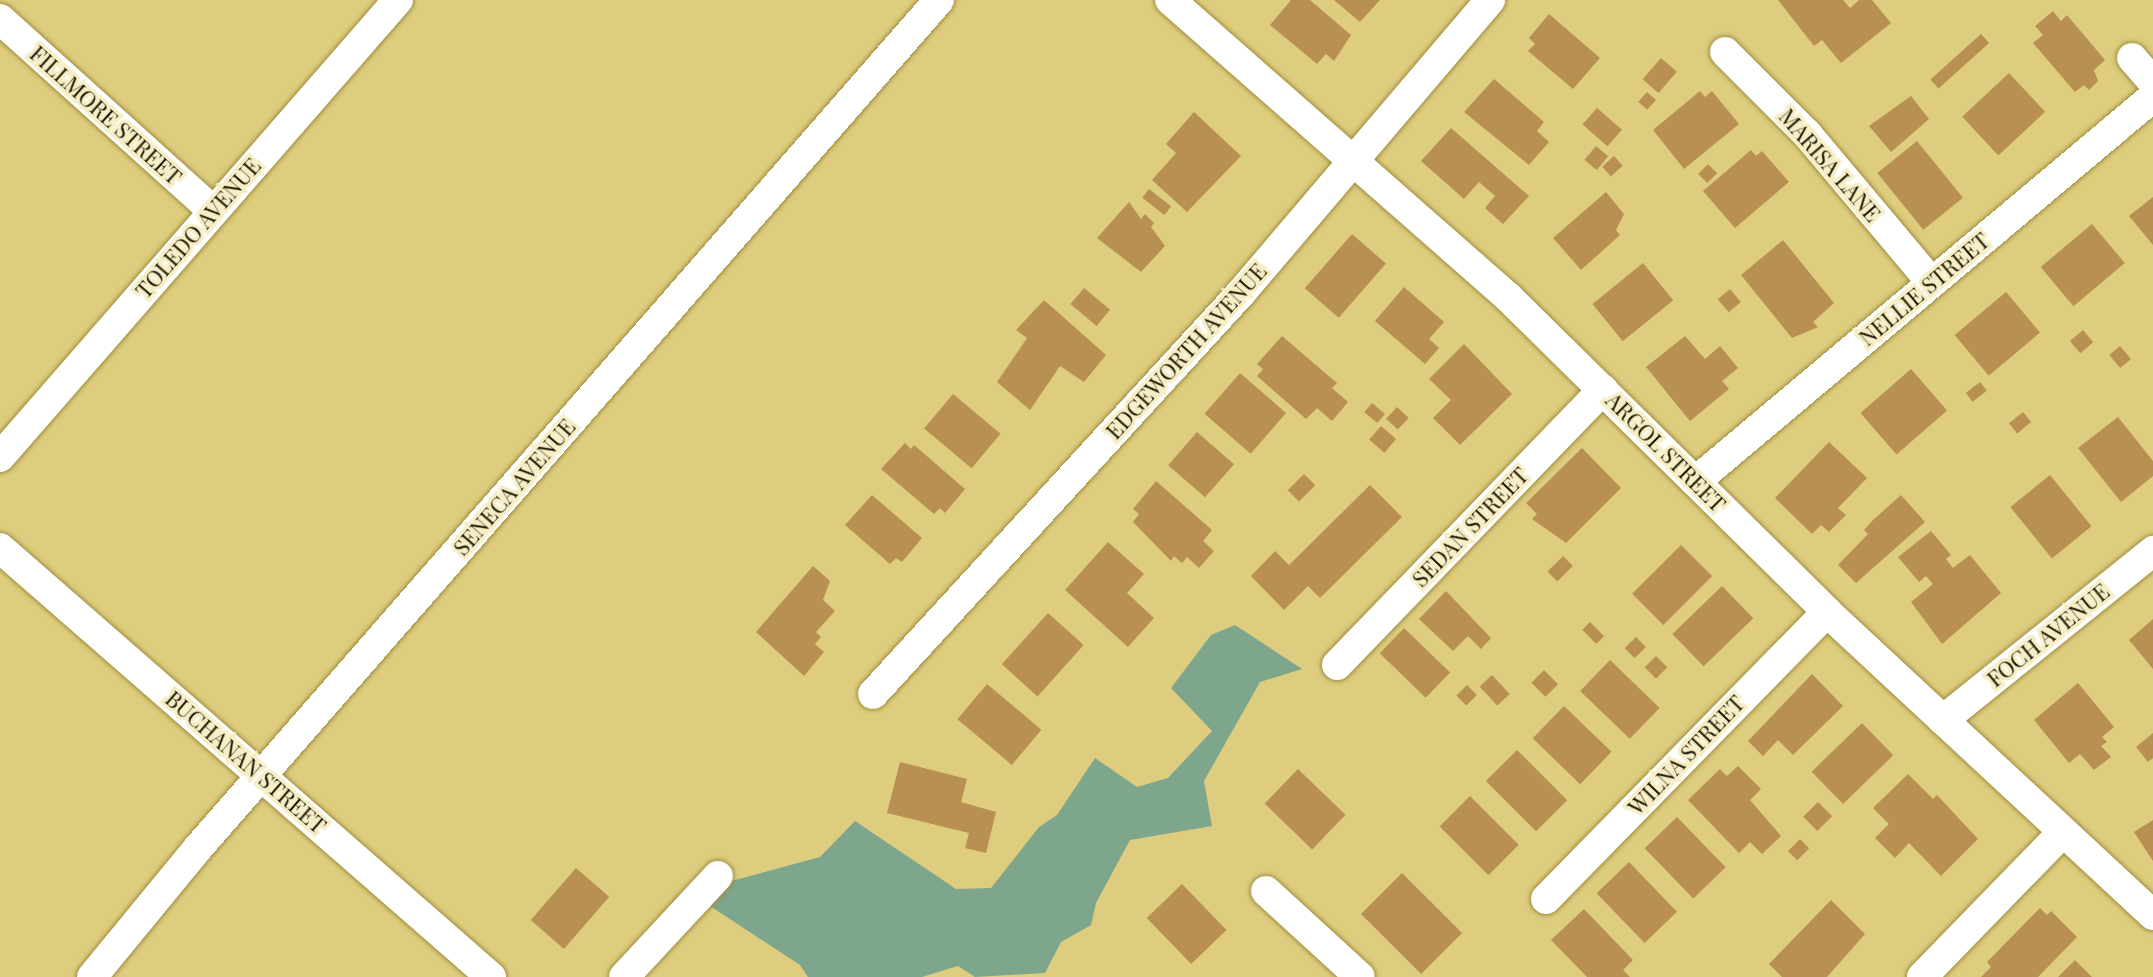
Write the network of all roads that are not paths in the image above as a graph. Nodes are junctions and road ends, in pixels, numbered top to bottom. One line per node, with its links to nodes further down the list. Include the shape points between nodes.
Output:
1 (398, 0): 11 (street, TOLEDO AVENUE)
2 (939, 0): 22 (street, SENECA AVENUE)
3 (1170, 0): 10 (street, ARGOL STREET)
4 (1490, 0): 10 (street, EDGEWORTH AVENUE)
5 (0, 19): 11 (street, FILLMORE STREET)
6 (1725, 52): 12 (street, MARISA LANE, via 1807,134)
7 (2132, 58): 8 (street)
8 (2153, 82)
9 (2153, 97): 12 (street, NELLIE STREET)
10 (1352, 160): 13 (street, ARGOL STREET, via 1455,248); 20 (street, EDGEWORTH AVENUE, via 1240,294)
11 (213, 211): 14 (street, TOLEDO AVENUE)
12 (1931, 282): 15 (street, NELLIE STREET)
13 (1603, 390): 15 (street, ARGOL STREET); 19 (street, SEDAN STREET)
14 (0, 457)
15 (1696, 481): 18 (street, ARGOL STREET)
16 (0, 548): 22 (street, BUCHANAN STREET)
17 (2153, 551): 21 (street, FOCH AVENUE)
18 (1827, 612): 21 (street, ARGOL STREET); 26 (street, WILNA STREET)
19 (1337, 665)
20 (873, 694)
21 (1943, 720): 23 (street, ARGOL STREET)
22 (263, 775): 28 (street, SENECA AVENUE); 29 (street, BUCHANAN STREET)
23 (2063, 832): 27 (street, ARGOL STREET); 32 (street)
24 (718, 876): 30 (street)
25 (1266, 891): 31 (street)
26 (1546, 899)
27 (2153, 915)
28 (92, 977)
29 (491, 977)
30 (624, 977)
31 (1360, 977)
32 (1922, 977)

